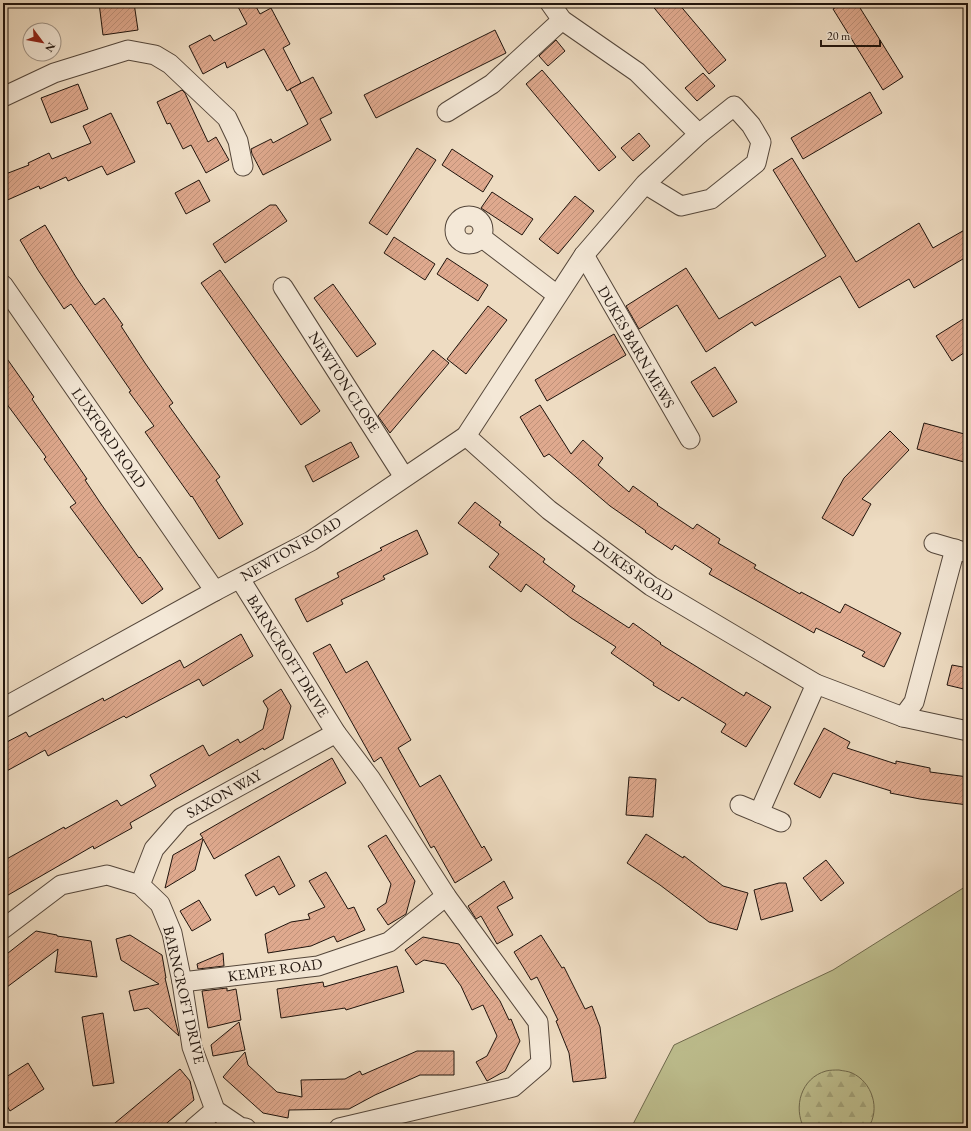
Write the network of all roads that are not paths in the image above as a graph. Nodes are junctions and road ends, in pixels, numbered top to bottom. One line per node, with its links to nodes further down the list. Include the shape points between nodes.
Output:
1 (550, 3): 2 (street)
2 (562, 20): 4 (street, via 492,84); 5 (street, via 637,72)
3 (3, 97): 6 (street, via 54,73 128,50 155,55 170,64 227,118 238,141)
4 (447, 112)
5 (699, 134): 7 (street, NEWTON ROAD); 7 (street, NEWTON ROAD, via 734,106 751,125 761,142 756,163 711,199 681,206)
6 (243, 166)
7 (645, 184): 9 (street, NEWTON ROAD)
8 (481, 237): 12 (street)
9 (584, 255): 12 (street, NEWTON ROAD); 14 (street, DUKES BARN MEWS)
10 (3, 285): 19 (street, LUXFORD ROAD)
11 (283, 287): 15 (street, NEWTON CLOSE)
12 (558, 295): 13 (street, NEWTON ROAD)
13 (466, 436): 15 (street, NEWTON ROAD); 20 (street, DUKES ROAD, via 549,510 651,586)
14 (690, 439)
15 (404, 477): 18 (street, NEWTON ROAD, via 311,541)
16 (934, 543): 17 (street)
17 (961, 551): 21 (street)
18 (240, 579): 19 (street, NEWTON ROAD); 26 (street, BARNCROFT DRIVE)
19 (215, 591): 22 (street, NEWTON ROAD)
20 (816, 684): 23 (street, DUKES ROAD); 29 (street)
21 (914, 702): 23 (street); 24 (street)
22 (3, 708)
23 (903, 717): 24 (street, DUKES ROAD)
24 (927, 722): 25 (street, DUKES ROAD)
25 (968, 731)
26 (336, 733): 27 (street, BARNCROFT DRIVE); 32 (street, BARNCROFT DRIVE, via 370,778)
27 (274, 767): 31 (street, SAXON WAY, via 181,818 154,849)
28 (740, 805): 29 (street)
29 (758, 813): 30 (street)
30 (780, 822)
31 (140, 885): 33 (street, BARNCROFT DRIVE, via 107,875 61,885); 34 (street, BARNCROFT DRIVE, via 160,904 172,933)
32 (446, 896): 34 (street, KEMPE ROAD, via 390,942 318,966); 38 (street, BARNCROFT DRIVE, via 538,1022 542,1063 513,1087)
33 (3, 928)
34 (182, 982): 35 (street, BARNCROFT DRIVE, via 192,1047)
35 (215, 1110): 36 (street); 37 (street, via 240,1127)
36 (194, 1128)
37 (246, 1128)
38 (339, 1128)

